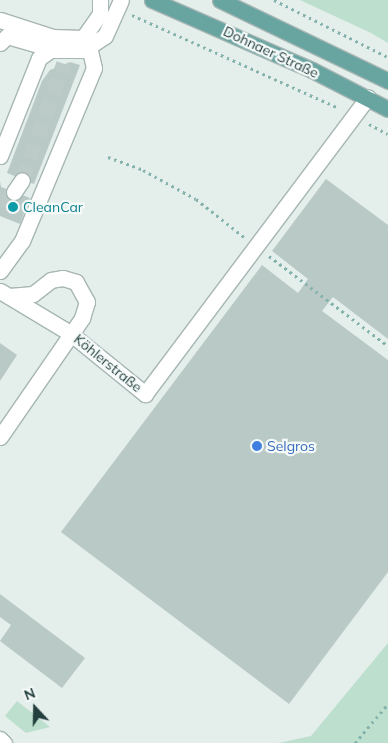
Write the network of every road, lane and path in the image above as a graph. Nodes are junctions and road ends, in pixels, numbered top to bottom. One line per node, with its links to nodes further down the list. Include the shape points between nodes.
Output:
1 (100, 0): 6 (street, via 100,14 83,38 53,37)
2 (152, 0): 12 (main road, Dohnaer Straße)
3 (220, 0): 11 (main road, Dohnaer Straße)
4 (274, 0): 10 (path)
5 (119, 4): 8 (street, via 105,36); 14 (path)
6 (0, 20)
7 (0, 43): 9 (street, via 7,36)
8 (89, 47): 9 (street, via 66,57); 17 (street, via 94,68 22,241)
9 (52, 49): 16 (street, via 39,58)
10 (388, 56)
11 (388, 81)
12 (368, 97): 13 (main road, Dohnaer Straße); 14 (street)
13 (388, 109)
14 (356, 117): 15 (path); 19 (street, Köhlerstraße, via 146,394)
15 (388, 134)
16 (0, 156)
17 (0, 271)
18 (4, 294): 19 (street, Köhlerstraße); 19 (street, Köhlerstraße, via 33,294 51,280 76,282 87,302)
19 (70, 333): 20 (street)
20 (0, 436)
21 (388, 704): 24 (path)
22 (0, 739): 23 (street)
23 (4, 743)
24 (356, 743)

